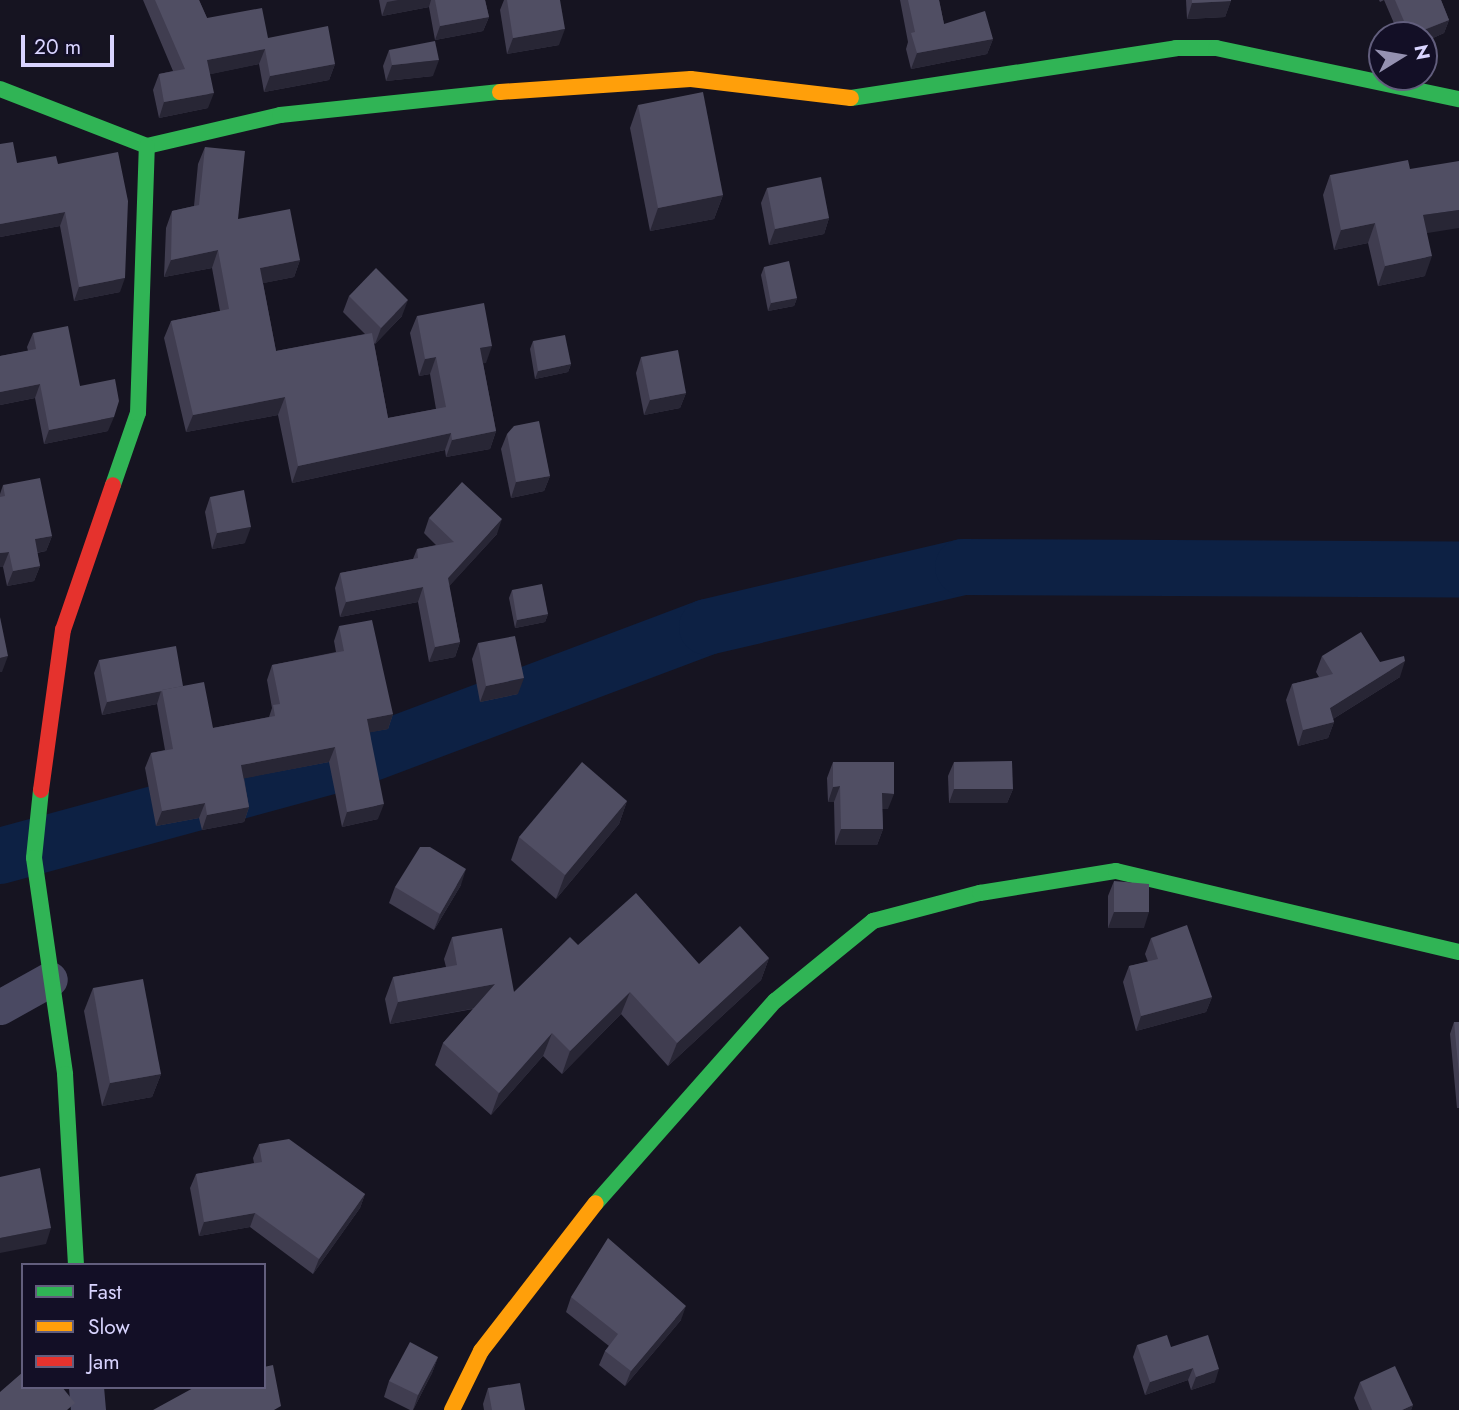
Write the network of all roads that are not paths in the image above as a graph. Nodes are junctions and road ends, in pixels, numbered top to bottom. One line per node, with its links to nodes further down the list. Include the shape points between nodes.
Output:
1 (0, 89): 3 (street)
2 (1459, 99): 3 (street, via 1216,48 1176,48 846,98 691,79 459,95 280,115)
3 (147, 146): 5 (street, via 138,413 62,630 37,817 34,858)
4 (1459, 952): 10 (street, via 1116,871 980,893 873,921 775,1001 663,1122 536,1275 481,1351)
5 (50, 979): 6 (street); 7 (street, via 65,1074)
6 (0, 1007)
7 (76, 1263)
8 (86, 1389): 9 (street)
9 (88, 1410)
10 (452, 1410)

